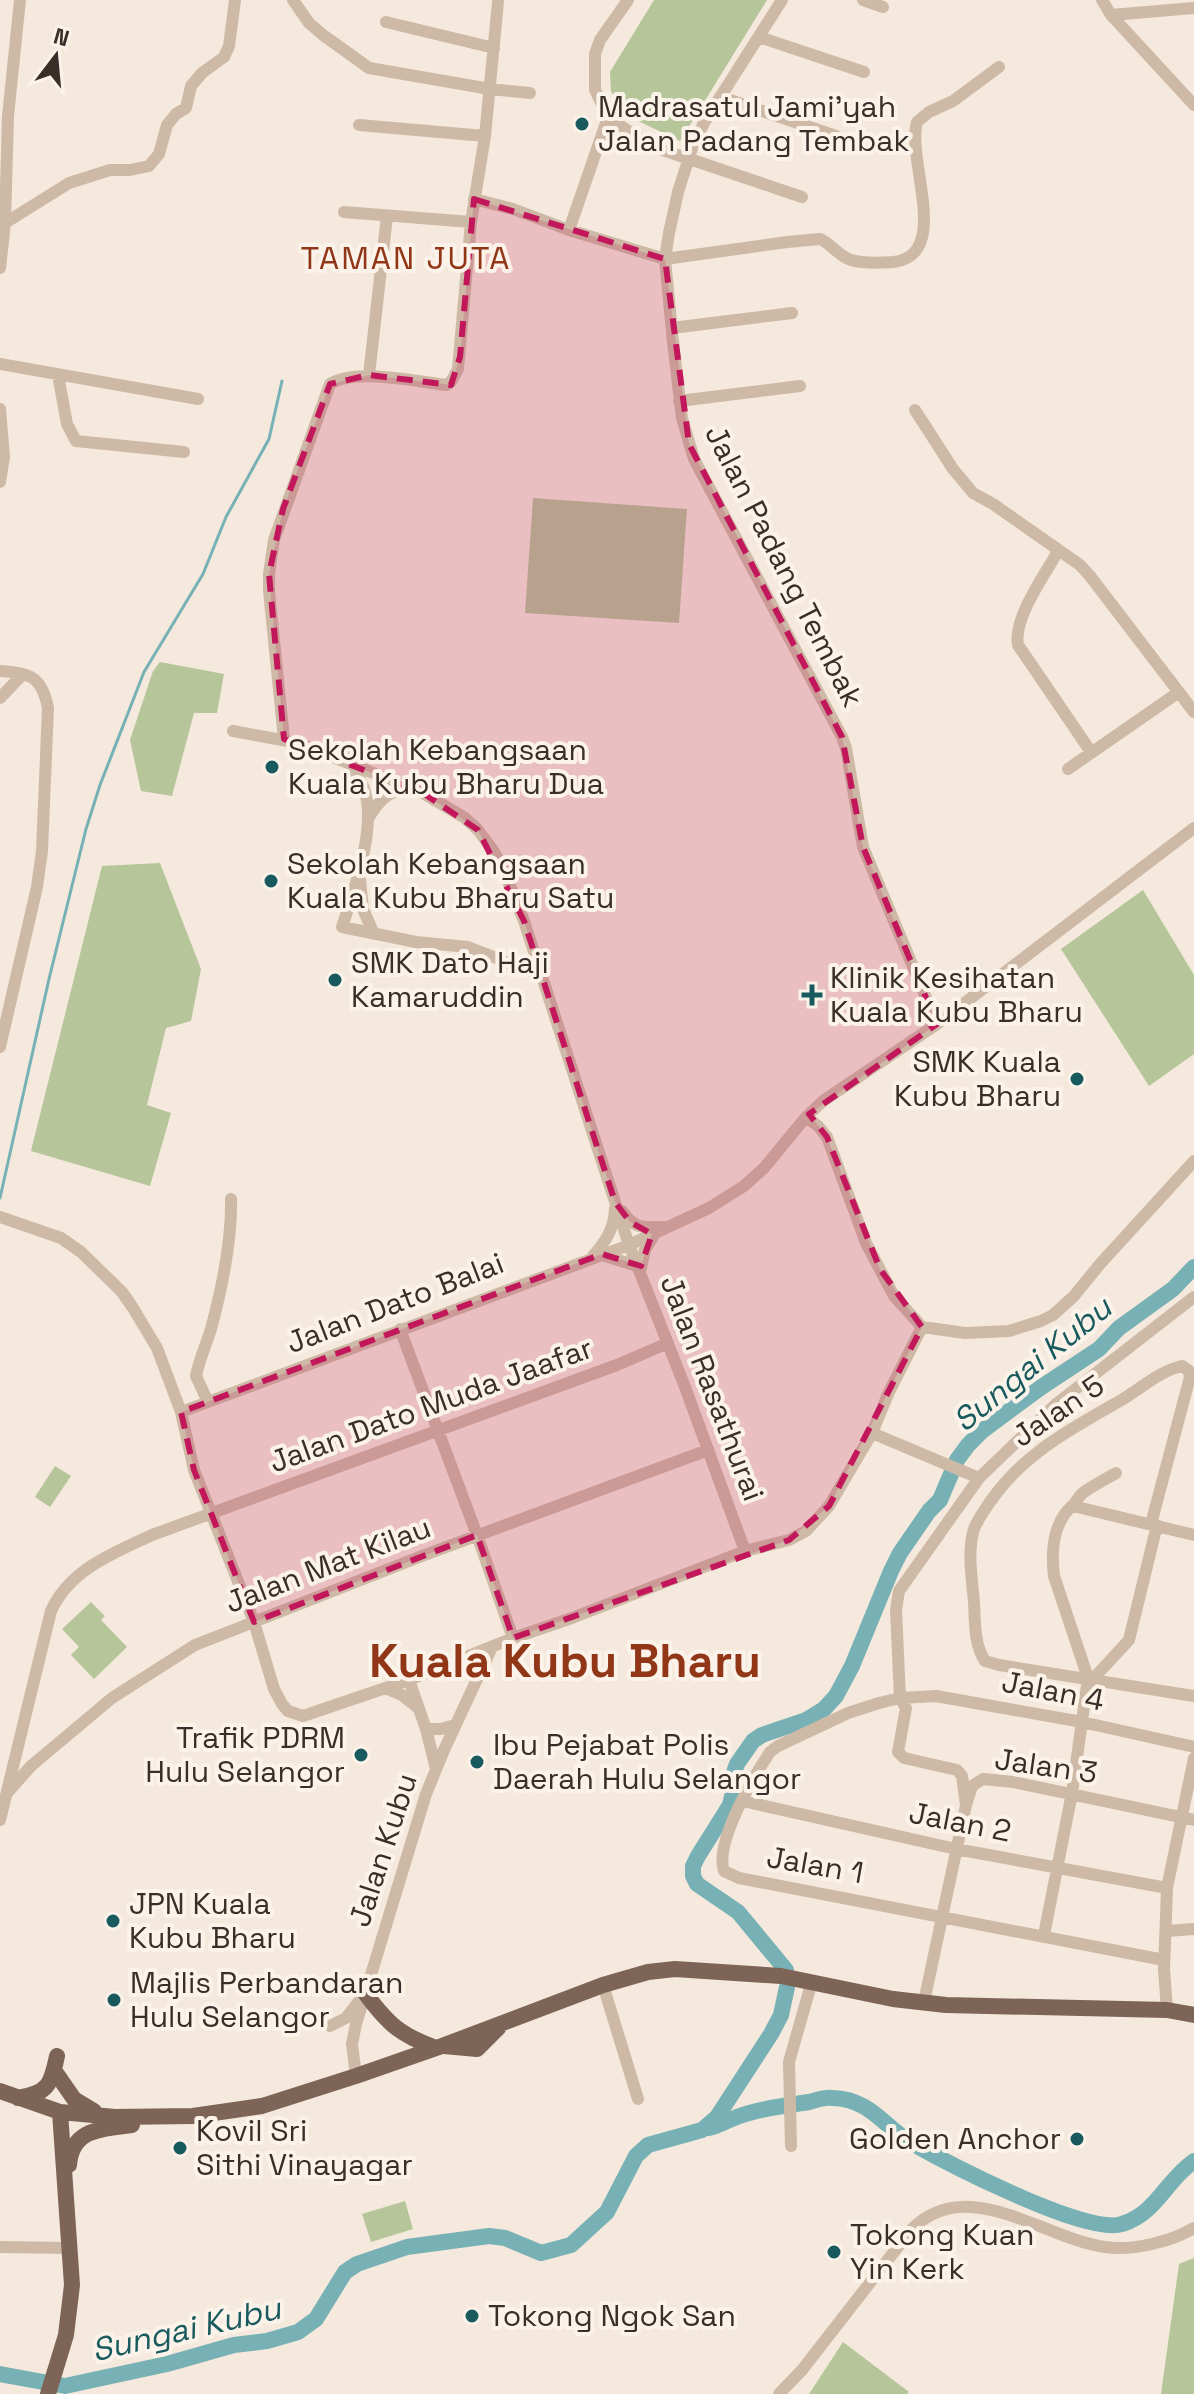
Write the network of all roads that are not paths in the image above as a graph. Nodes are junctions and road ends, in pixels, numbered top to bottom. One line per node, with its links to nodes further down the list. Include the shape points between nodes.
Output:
1 (20, 0): 32 (street, via 8,116)
2 (235, 0): 32 (street, via 224,57 191,86 186,108 167,125 159,154 149,166 110,170 69,183)
3 (293, 0): 17 (street, via 309,23 365,66)
4 (628, 0): 22 (street, via 595,54 595,90)
5 (782, 0): 13 (street, Jalan Padang Tembak)
6 (863, 0): 9 (street)
7 (1102, 0): 11 (street)
8 (498, 2): 14 (street)
9 (883, 7)
10 (1194, 8): 11 (street)
11 (1111, 15): 19 (street)
12 (386, 22): 14 (street)
13 (759, 37): 16 (street); 20 (street, Jalan Padang Tembak)
14 (494, 48): 17 (street)
15 (999, 67): 34 (street, via 917,122 924,228 921,246 908,258 857,262 820,239)
16 (864, 72)
17 (490, 89): 18 (street); 24 (street)
18 (530, 93)
19 (1189, 93): 21 (street)
20 (721, 97): 25 (street); 26 (street, Jalan Padang Tembak)
21 (1194, 105)
22 (608, 117): 26 (street, via 648,145); 33 (street)
23 (359, 125): 24 (street)
24 (485, 136): 28 (street)
25 (836, 136)
26 (689, 158): 27 (street); 34 (street, Jalan Padang Tembak)
27 (802, 197)
28 (474, 199): 31 (street); 33 (street)
29 (344, 212): 30 (street)
30 (387, 216): 31 (street); 40 (street)
31 (471, 222): 40 (street, via 454,378 446,385)
32 (5, 223): 35 (street)
33 (569, 230): 34 (street)
34 (665, 259): 37 (street, Jalan Padang Tembak)
35 (0, 268)
36 (792, 313): 37 (street)
37 (672, 328): 43 (street, Jalan Padang Tembak)
38 (0, 364): 39 (street)
39 (58, 375): 42 (street); 46 (street, via 67,424 76,441)
40 (369, 375): 55 (street, via 330,384 274,540 269,591)
41 (800, 386): 43 (street)
42 (198, 399)
43 (679, 401): 65 (street, Jalan Padang Tembak, via 694,459 842,737 863,847)
44 (0, 409): 47 (street)
45 (915, 410): 48 (street, via 973,493)
46 (184, 452)
47 (0, 482)
48 (1058, 551): 51 (street, via 1090,576); 56 (street, via 1022,615 1018,645)
49 (0, 671): 50 (street)
50 (23, 674): 52 (street); 66 (street, via 40,683 48,708 42,851)
51 (1179, 692): 53 (street); 56 (street)
52 (0, 698)
53 (1194, 712)
54 (233, 731): 55 (street, Jalan Rasathurai)
55 (284, 739): 57 (street, Jalan Rasathurai)
56 (1091, 752): 58 (street)
57 (350, 764): 59 (street, Jalan Rasathurai); 60 (street, via 366,794)
58 (1068, 769)
59 (408, 787): 60 (street, via 384,797); 64 (street, Jalan Rasathurai, via 465,818 493,850 524,921)
60 (368, 819): 62 (street)
61 (1194, 828): 65 (street, Jalan Dato Balai)
62 (359, 872): 63 (street, via 363,909); 63 (street, via 342,927)
63 (374, 934): 64 (street, via 468,947)
64 (540, 975): 70 (street, Jalan Rasathurai)
65 (937, 1024): 67 (street, Jalan Dato Balai)
66 (0, 1047)
67 (806, 1117): 72 (street, Jalan Dato Balai, via 744,1186); 78 (street, via 827,1137 866,1243 894,1296)
68 (1194, 1161): 78 (street, via 1053,1315 1009,1331 965,1333)
69 (231, 1199): 81 (street, via 221,1279 196,1376)
70 (615, 1202): 72 (street, via 637,1226); 74 (street, Jalan Rasathurai); 75 (street, via 609,1236)
71 (3, 1218): 82 (street, via 61,1238 122,1292 157,1348)
72 (670, 1227): 73 (street, Jalan Dato Balai)
73 (656, 1233): 74 (street, Jalan Dato Balai); 76 (street)
74 (629, 1245): 75 (street, Jalan Dato Balai); 76 (street, Jalan Rasathurai)
75 (596, 1256): 76 (street); 79 (street, Jalan Dato Balai)
76 (638, 1269): 80 (street, Jalan Rasathurai)
77 (1194, 1297): 87 (street, via 1055,1405)
78 (922, 1327): 84 (street)
79 (400, 1329): 81 (street, Jalan Dato Balai); 83 (street)
80 (668, 1343): 83 (street, Jalan Dato Muda Jaafar); 85 (street, Jalan Rasathurai)
81 (208, 1402): 82 (street, Jalan Dato Balai)
82 (181, 1412): 89 (street)
83 (437, 1431): 89 (street, Jalan Dato Muda Jaafar); 91 (street)
84 (872, 1433): 87 (street); 93 (street, via 829,1506 806,1531)
85 (708, 1450): 91 (street, Jalan Mat Kilau); 93 (street, Jalan Rasathurai)
86 (1116, 1473): 88 (street, via 1080,1494)
87 (979, 1478): 101 (street, via 899,1591)
88 (1073, 1506): 90 (street); 97 (street, via 1061,1518 1052,1561 1066,1617)
89 (210, 1513): 94 (street); 108 (street, Jalan Dato Muda Jaafar, via 114,1553 65,1588 48,1621)
90 (1154, 1525): 92 (street); 97 (street, via 1129,1640); 97 (street, Jalan 5, via 1190,1377 1182,1366 1046,1445 998,1490 974,1531 971,1570 982,1658)
91 (477, 1535): 94 (street, Jalan Mat Kilau); 95 (street)
92 (1194, 1535)
93 (745, 1551): 95 (street)
94 (254, 1622): 99 (street, via 274,1689 288,1711 303,1716); 109 (street, Jalan Mat Kilau, via 167,1661 112,1698)
95 (513, 1638): 96 (street)
96 (492, 1647): 98 (street); 104 (street, Jalan Kubu)
97 (1091, 1679): 100 (street, Jalan 5); 103 (street)
98 (409, 1680): 99 (street); 102 (street)
99 (385, 1688): 102 (street)
100 (1194, 1696)
101 (900, 1698): 103 (street, Jalan 4, via 948,1697); 113 (street, Jalan 1, via 848,1713 778,1746); 114 (street, Jalan 3, via 906,1708 898,1752 957,1770)
102 (417, 1707): 105 (street)
103 (1082, 1722): 106 (street, Jalan 4); 111 (street)
104 (455, 1725): 105 (street); 110 (street, Jalan Kubu)
105 (426, 1729): 110 (street)
106 (1194, 1747)
107 (1194, 1758): 115 (street)
108 (13, 1762): 109 (street); 112 (street, Jalan Dato Muda Jaafar)
109 (31, 1766): 112 (street, Jalan Mat Kilau)
110 (436, 1769): 127 (street, Jalan Kubu)
111 (1072, 1793): 114 (street, Jalan 3, via 983,1779 972,1786); 115 (street, Jalan 3); 118 (street)
112 (6, 1795): 116 (street, Jalan Dato Muda Jaafar)
113 (743, 1801): 117 (street, Jalan 2); 120 (street, Jalan 1, via 722,1860 729,1874)
114 (966, 1805): 117 (street)
115 (1188, 1818): 119 (street)
116 (0, 1820)
117 (956, 1849): 118 (street, Jalan 2); 120 (street)
118 (1057, 1867): 119 (street, Jalan 2); 123 (street)
119 (1167, 1888): 122 (street)
120 (942, 1915): 123 (street, Jalan 1); 128 (street)
121 (1194, 1929): 122 (street)
122 (1167, 1931): 124 (street)
123 (1044, 1935): 124 (street, Jalan 1)
124 (1164, 1960): 129 (street)
125 (812, 1981): 126 (main road, via 675,1969); 128 (main road); 140 (street, via 789,2062)
126 (603, 1985): 132 (main road, via 507,2021 477,2049); 136 (street)
127 (365, 1993): 131 (street, via 346,2018); 132 (main road, via 390,2024); 133 (street, Jalan Kubu, via 352,2044)
128 (924, 2002): 129 (main road)
129 (1167, 2010): 130 (main road)
130 (1194, 2015)
131 (330, 2026)
132 (439, 2047): 133 (main road)
133 (356, 2076): 138 (main road, via 262,2106)
134 (0, 2091): 135 (main road)
135 (16, 2098): 137 (main road); 139 (main road, via 49,2085 56,2065 74,2099)
136 (638, 2099)
137 (60, 2112): 139 (main road); 141 (main road)
138 (193, 2116): 139 (main road); 141 (main road, via 84,2135 72,2150)
139 (115, 2117)
140 (791, 2146)
141 (67, 2203): 144 (main road)
142 (1194, 2228): 146 (street, via 1162,2241 1107,2248 984,2207 949,2207 932,2213 911,2230)
143 (0, 2247): 144 (street)
144 (69, 2248): 145 (main road, via 70,2311)
145 (48, 2394)
146 (779, 2394)

